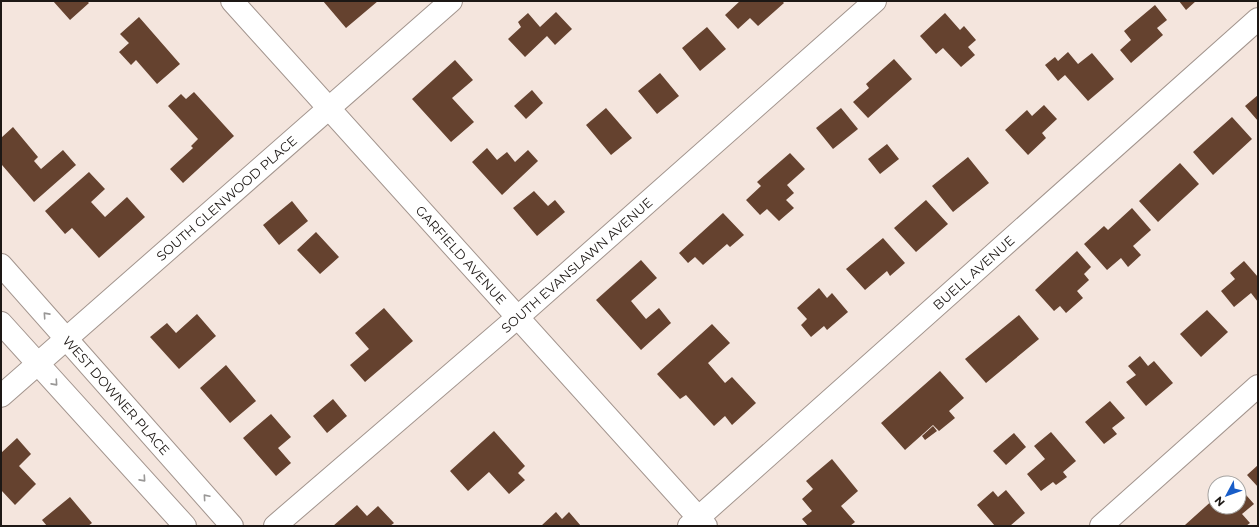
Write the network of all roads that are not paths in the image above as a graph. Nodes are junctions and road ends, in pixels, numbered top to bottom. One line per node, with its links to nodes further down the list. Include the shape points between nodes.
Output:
1 (232, 1): 5 (street, GARFIELD AVENUE)
2 (451, 1): 5 (street, SOUTH GLENWOOD PLACE)
3 (875, 1): 7 (street, SOUTH EVANSLAWN AVENUE)
4 (1258, 19): 13 (street, BUELL AVENUE)
5 (330, 108): 7 (street, GARFIELD AVENUE); 9 (street, SOUTH GLENWOOD PLACE)
6 (1, 265): 9 (street, WEST DOWNER PLACE, one-way to 6)
7 (518, 317): 13 (street, GARFIELD AVENUE); 16 (street, SOUTH EVANSLAWN AVENUE)
8 (1, 322): 10 (street)
9 (66, 338): 10 (street, SOUTH GLENWOOD PLACE); 15 (street, WEST DOWNER PLACE, one-way to 9)
10 (38, 363): 12 (street, SOUTH GLENWOOD PLACE); 14 (street, one-way to 14)
11 (1258, 386): 17 (street)
12 (1, 396)
13 (698, 523)
14 (185, 526)
15 (232, 526)
16 (275, 526)
17 (1101, 526)

